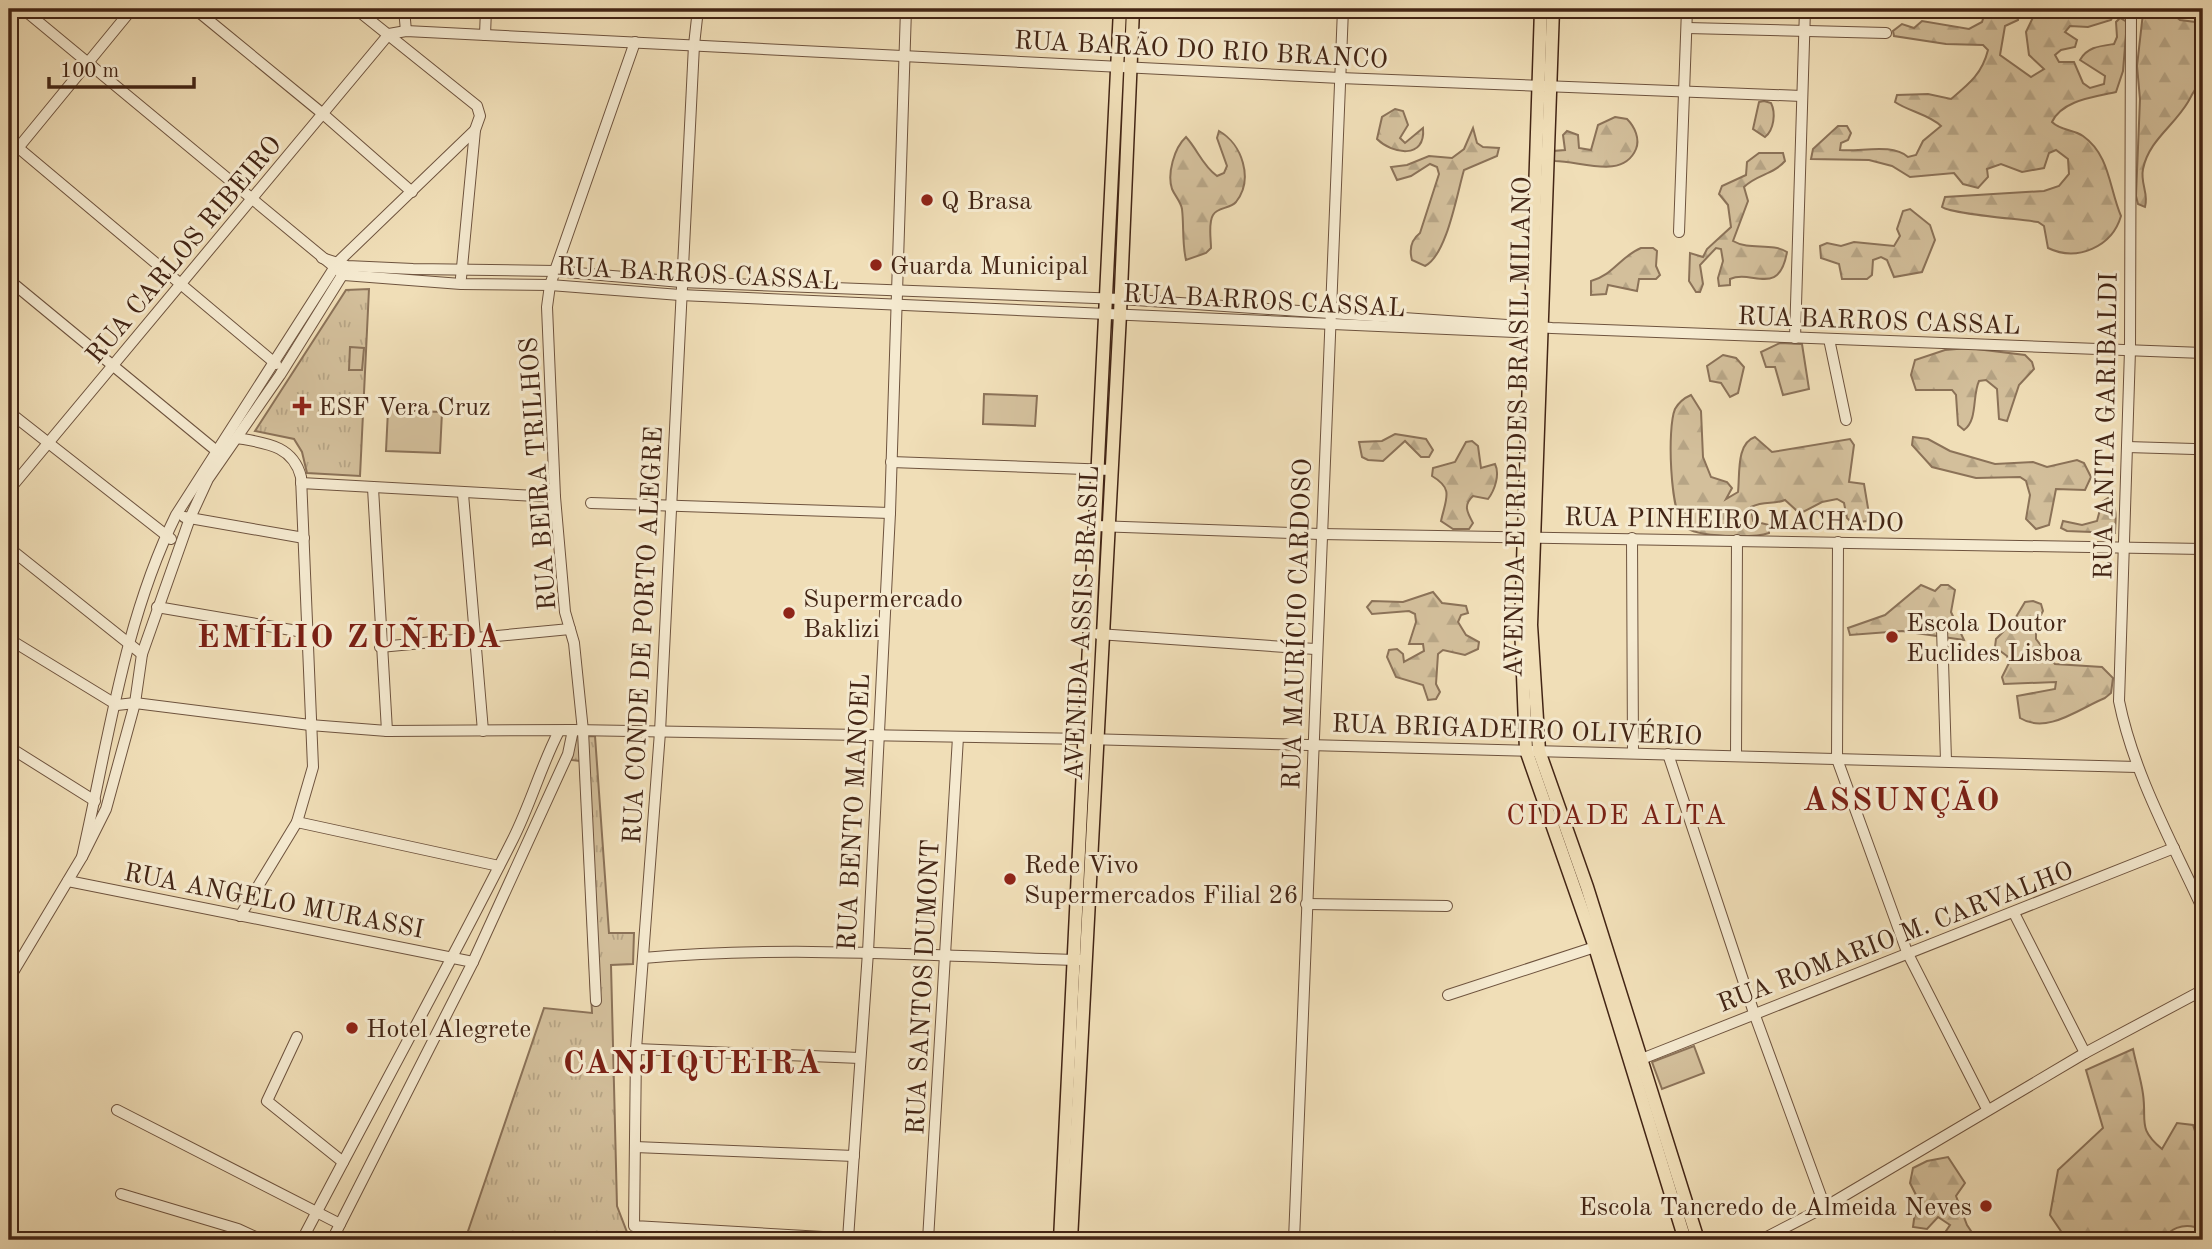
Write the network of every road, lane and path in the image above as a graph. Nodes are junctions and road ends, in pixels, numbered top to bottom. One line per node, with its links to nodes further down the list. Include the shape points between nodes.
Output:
1 (23, 9): 26 (street)
2 (132, 9): 26 (street)
3 (195, 9): 32 (street)
4 (356, 9): 21 (street)
5 (404, 9): 19 (street)
6 (486, 9): 22 (street)
7 (698, 9): 24 (street)
8 (906, 9): 25 (street, RUA BENTO MANOEL)
9 (1120, 9): 27 (main road, AVENIDA ASSIS BRASIL)
10 (1133, 9): 27 (main road, AVENIDA ASSIS BRASIL)
11 (1343, 9): 28 (street, RUA MAURÍCIO CARDOSO)
12 (1541, 9): 29 (main road, AVENIDA EURIPIDES BRASIL MILANO)
13 (1553, 9): 29 (main road, AVENIDA EURIPIDES BRASIL MILANO)
14 (1687, 9): 17 (street)
15 (1805, 9): 18 (street)
16 (2131, 9): 63 (street, RUA ANITA GARIBALDI)
17 (1687, 28): 18 (street); 30 (street)
18 (1804, 30): 20 (street); 31 (street)
19 (406, 31): 21 (street, RUA BARÃO DO RIO BRANCO); 22 (street, RUA BARÃO DO RIO BRANCO)
20 (1886, 33)
21 (388, 34): 32 (street, RUA CARLOS RIBEIRO); 33 (street, via 477,106 480,117)
22 (485, 35): 23 (street, RUA BARÃO DO RIO BRANCO)
23 (635, 42): 24 (street, RUA BARÃO DO RIO BRANCO); 42 (street, RUA BEIRA TRILHOS)
24 (694, 45): 25 (street, RUA BARÃO DO RIO BRANCO); 46 (street, RUA CONDE DE PORTO ALEGRE)
25 (904, 56): 27 (street, RUA BARÃO DO RIO BRANCO); 49 (street, RUA BENTO MANOEL)
26 (89, 62): 35 (street); 38 (street)
27 (1124, 66): 28 (street, RUA BARÃO DO RIO BRANCO); 39 (main road, AVENIDA ASSIS BRASIL)
28 (1340, 78): 29 (street, RUA BARÃO DO RIO BRANCO); 55 (street, RUA MAURÍCIO CARDOSO)
29 (1542, 86): 30 (street, RUA BARÃO DO RIO BRANCO); 60 (main road, AVENIDA EURIPIDES BRASIL MILANO)
30 (1685, 92): 31 (street, RUA BARÃO DO RIO BRANCO); 40 (street)
31 (1802, 96): 61 (street)
32 (323, 114): 37 (street); 38 (street, RUA CARLOS RIBEIRO)
33 (475, 130): 37 (street); 43 (street)
34 (9, 140): 35 (street)
35 (18, 148): 36 (street); 45 (street)
36 (9, 159)
37 (412, 192): 41 (street, via 353,248)
38 (250, 200): 41 (street); 45 (street, RUA CARLOS RIBEIRO)
39 (1117, 231): 51 (main road, AVENIDA ASSIS BRASIL); 53 (main road, AVENIDA ASSIS BRASIL)
40 (1679, 232)
41 (341, 268): 43 (street, RUA BARROS CASSAL); 47 (street, RUA BARROS CASSAL); 65 (street); 67 (street)
42 (555, 271): 43 (street, RUA BARROS CASSAL); 46 (street, RUA BARROS CASSAL); 48 (street, RUA BEIRA TRILHOS)
43 (461, 272): 47 (street)
44 (9, 280): 66 (street)
45 (182, 282): 65 (street); 66 (street, RUA CARLOS RIBEIRO)
46 (681, 282): 49 (street, RUA BARROS CASSAL); 50 (street, RUA CONDE DE PORTO ALEGRE)
47 (461, 284): 48 (street, RUA BARROS CASSAL)
48 (550, 285): 50 (street, RUA BARROS CASSAL); 81 (street, RUA BEIRA TRILHOS, via 547,307)
49 (895, 290): 52 (street, RUA BENTO MANOEL); 53 (street, RUA BARROS CASSAL)
50 (680, 295): 52 (street, RUA BARROS CASSAL); 83 (street, RUA CONDE DE PORTO ALEGRE)
51 (1121, 299): 53 (street, RUA BARROS CASSAL); 54 (street, RUA BARROS CASSAL); 56 (main road, AVENIDA ASSIS BRASIL)
52 (895, 304): 53 (street, RUA BARROS CASSAL); 75 (street, RUA BENTO MANOEL)
53 (1105, 306): 56 (street, RUA BARROS CASSAL); 76 (main road, AVENIDA ASSIS BRASIL)
54 (1233, 306): 55 (street, RUA BARROS CASSAL); 57 (street)
55 (1329, 313): 58 (street, RUA BARROS CASSAL); 59 (street, RUA MAURÍCIO CARDOSO)
56 (1120, 314): 57 (street, RUA BARROS CASSAL); 76 (main road, AVENIDA ASSIS BRASIL)
57 (1232, 320): 59 (street, RUA BARROS CASSAL)
58 (1413, 323): 59 (street, RUA BARROS CASSAL); 60 (street, RUA BARROS CASSAL)
59 (1328, 324): 88 (street, RUA MAURÍCIO CARDOSO)
60 (1539, 328): 61 (street, RUA BARROS CASSAL); 90 (main road, AVENIDA EURIPIDES BRASIL MILANO)
61 (1795, 338): 62 (street, RUA BARROS CASSAL)
62 (1829, 339): 63 (street, RUA BARROS CASSAL); 69 (street)
63 (2130, 350): 64 (street, RUA BARROS CASSAL); 72 (street, RUA ANITA GARIBALDI)
64 (2203, 353)
65 (274, 363): 67 (street); 74 (street)
66 (113, 365): 71 (street, RUA CARLOS RIBEIRO); 74 (street)
67 (284, 369): 70 (street)
68 (9, 412): 71 (street)
69 (1846, 419)
70 (237, 438): 74 (street); 77 (street, via 286,452 298,464)
71 (47, 444): 79 (street, RUA CARLOS RIBEIRO); 89 (street)
72 (2127, 447): 73 (street); 96 (street, RUA ANITA GARIBALDI)
73 (2194, 449)
74 (220, 454): 85 (street); 86 (street)
75 (891, 462): 76 (street); 84 (street, RUA BENTO MANOEL)
76 (1105, 470): 87 (main road, AVENIDA ASSIS BRASIL)
77 (301, 483): 78 (street); 91 (street)
78 (373, 488): 80 (street); 106 (street)
79 (9, 490)
80 (463, 494): 81 (street); 105 (street)
81 (555, 497): 101 (street, RUA BEIRA TRILHOS)
82 (591, 503): 83 (street)
83 (670, 504): 84 (street); 116 (street, RUA CONDE DE PORTO ALEGRE)
84 (890, 513): 117 (street, RUA BENTO MANOEL)
85 (176, 515): 86 (street); 89 (street)
86 (190, 518): 91 (street); 95 (street)
87 (1103, 526): 88 (street, RUA PINHEIRO MACHADO); 103 (main road, AVENIDA ASSIS BRASIL)
88 (1320, 534): 90 (street, RUA PINHEIRO MACHADO); 108 (street, RUA MAURÍCIO CARDOSO)
89 (166, 536): 95 (street); 107 (street)
90 (1529, 537): 92 (street, RUA PINHEIRO MACHADO); 122 (main road, AVENIDA EURIPIDES BRASIL MILANO, via 1526,625)
91 (304, 538): 102 (street)
92 (1632, 538): 93 (street, RUA PINHEIRO MACHADO); 123 (street)
93 (1738, 540): 94 (street, RUA PINHEIRO MACHADO); 125 (street)
94 (1838, 542): 96 (street, RUA PINHEIRO MACHADO); 126 (street)
95 (178, 544): 99 (street)
96 (2123, 546): 98 (street, RUA PINHEIRO MACHADO); 128 (street, RUA ANITA GARIBALDI, via 2119,701)
97 (9, 548): 107 (street)
98 (2203, 549)
99 (157, 607): 102 (street); 107 (street)
100 (1942, 628): 127 (street)
101 (570, 629): 105 (street); 115 (street, RUA BEIRA TRILHOS)
102 (309, 633): 111 (street)
103 (1097, 634): 108 (street); 119 (main road, AVENIDA ASSIS BRASIL)
104 (9, 639): 110 (street)
105 (475, 640): 106 (street); 113 (street)
106 (380, 647): 112 (street)
107 (136, 649): 109 (street); 110 (street)
108 (1315, 649): 120 (street, RUA MAURÍCIO CARDOSO)
109 (135, 703): 110 (street, RUA BRIGADEIRO OLIVÉRIO); 111 (street, RUA BRIGADEIRO OLIVÉRIO); 134 (street, via 106,809)
110 (117, 705): 129 (street)
111 (310, 725): 112 (street, RUA BRIGADEIRO OLIVÉRIO); 130 (street, via 313,767)
112 (387, 731): 113 (street, RUA BRIGADEIRO OLIVÉRIO)
113 (483, 731): 114 (street, RUA BRIGADEIRO OLIVÉRIO)
114 (559, 731): 115 (street, RUA BRIGADEIRO OLIVÉRIO); 131 (street)
115 (578, 731): 116 (street, RUA BRIGADEIRO OLIVÉRIO); 132 (street); 156 (street, RUA BEIRA TRILHOS)
116 (660, 732): 117 (street, RUA BRIGADEIRO OLIVÉRIO); 150 (street, RUA CONDE DE PORTO ALEGRE)
117 (876, 735): 118 (street, RUA BRIGADEIRO OLIVÉRIO); 146 (street, RUA BENTO MANOEL)
118 (958, 737): 119 (street, RUA BRIGADEIRO OLIVÉRIO); 149 (street, RUA SANTOS DUMONT)
119 (1092, 739): 120 (street, RUA BRIGADEIRO OLIVÉRIO); 151 (main road, AVENIDA ASSIS BRASIL)
120 (1311, 744): 122 (street, RUA BRIGADEIRO OLIVÉRIO); 140 (street, RUA MAURÍCIO CARDOSO)
121 (9, 747): 129 (street)
122 (1532, 750): 123 (street, RUA BRIGADEIRO OLIVÉRIO); 139 (main road, AVENIDA EURIPIDES BRASIL MILANO)
123 (1633, 753): 124 (street, RUA BRIGADEIRO OLIVÉRIO)
124 (1668, 754): 125 (street, RUA BRIGADEIRO OLIVÉRIO); 158 (street)
125 (1736, 756): 126 (street, RUA BRIGADEIRO OLIVÉRIO)
126 (1837, 759): 127 (street, RUA BRIGADEIRO OLIVÉRIO); 147 (street)
127 (1947, 761): 128 (street, RUA BRIGADEIRO OLIVÉRIO)
128 (2137, 767): 133 (street, RUA ANITA GARIBALDI)
129 (95, 801): 134 (street)
130 (297, 822): 135 (street); 144 (street)
131 (518, 829): 132 (street); 135 (street)
132 (532, 835): 152 (street)
133 (2174, 848): 138 (street, RUA ANITA GARIBALDI); 143 (street, RUA ROMARIO M. CARVALHO)
134 (82, 857): 136 (street)
135 (499, 866): 148 (street)
136 (68, 881): 144 (street, RUA ANGELO MURASSI); 153 (street)
137 (2203, 881): 138 (street)
138 (2192, 886): 142 (street, RUA ANITA GARIBALDI)
139 (1581, 889): 145 (main road, AVENIDA EURIPIDES BRASIL MILANO); 157 (main road, AVENIDA EURIPIDES BRASIL MILANO)
140 (1306, 904): 141 (street); 183 (street, RUA MAURÍCIO CARDOSO)
141 (1447, 906)
142 (2203, 910)
143 (2014, 913): 147 (street, RUA ROMARIO M. CARVALHO); 161 (street)
144 (240, 916): 148 (street, RUA ANGELO MURASSI)
145 (1595, 947): 155 (street); 157 (main road, AVENIDA EURIPIDES BRASIL MILANO)
146 (867, 952): 149 (street); 150 (street, via 693,953); 162 (street, RUA BENTO MANOEL)
147 (1907, 952): 158 (street, RUA ROMARIO M. CARVALHO); 164 (street)
148 (454, 956): 152 (street, RUA ANGELO MURASSI); 168 (street)
149 (944, 956): 151 (street); 180 (street, RUA SANTOS DUMONT)
150 (643, 958): 160 (street, RUA CONDE DE PORTO ALEGRE)
151 (1081, 960): 169 (main road, AVENIDA ASSIS BRASIL)
152 (472, 962): 174 (street)
153 (9, 979)
154 (2203, 990): 161 (street)
155 (1448, 995)
156 (596, 1000)
157 (1619, 1009): 163 (main road, AVENIDA EURIPIDES BRASIL MILANO)
158 (1755, 1013): 163 (street, RUA ROMARIO M. CARVALHO); 172 (street)
159 (297, 1037): 168 (street, via 267,1101)
160 (636, 1049): 162 (street); 166 (street, RUA CONDE DE PORTO ALEGRE)
161 (2085, 1053): 164 (street)
162 (860, 1058): 167 (street, RUA BENTO MANOEL)
163 (1637, 1061): 170 (main road, AVENIDA EURIPIDES BRASIL MILANO)
164 (1987, 1109): 172 (street)
165 (117, 1110): 173 (street)
166 (635, 1147): 167 (street); 178 (street, RUA CONDE DE PORTO ALEGRE, via 634,1226)
167 (854, 1156): 178 (street, RUA BENTO MANOEL)
168 (343, 1162): 173 (street)
169 (1069, 1179): 181 (main road, AVENIDA ASSIS BRASIL); 182 (main road, AVENIDA ASSIS BRASIL)
170 (1674, 1184): 184 (main road, AVENIDA EURIPIDES BRASIL MILANO); 185 (main road, AVENIDA EURIPIDES BRASIL MILANO)
171 (121, 1194): 175 (street)
172 (1825, 1206): 186 (street)
173 (317, 1212): 174 (street); 176 (street)
174 (340, 1224): 177 (street)
175 (262, 1240)
176 (302, 1240)
177 (332, 1240)
178 (848, 1240): 179 (street)
179 (876, 1240)
180 (928, 1240)
181 (1060, 1240)
182 (1071, 1240)
183 (1294, 1240)
184 (1685, 1240)
185 (1698, 1240)
186 (1761, 1240)

